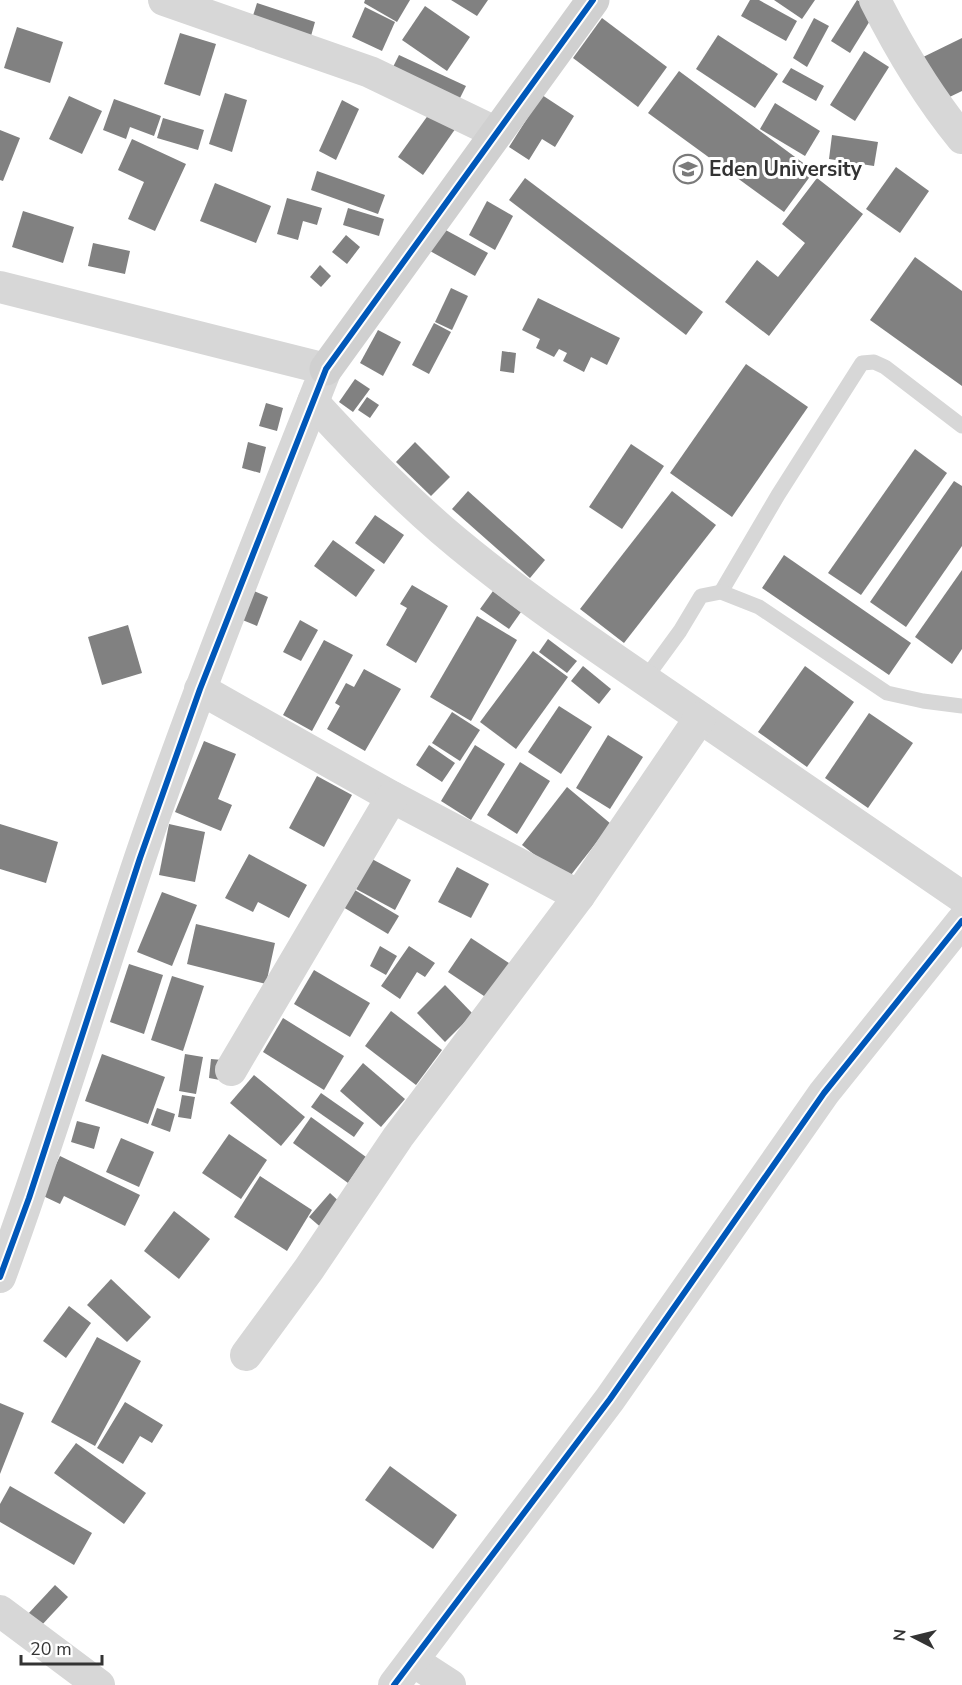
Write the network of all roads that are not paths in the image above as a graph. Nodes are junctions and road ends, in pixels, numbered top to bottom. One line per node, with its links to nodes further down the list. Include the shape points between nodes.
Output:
1 (164, 0): 4 (street, via 370,72)
2 (593, 0): 4 (street)
3 (874, 0): 5 (street, via 903,55)
4 (497, 133): 7 (street)
5 (962, 138)
6 (0, 287): 7 (street)
7 (326, 369): 8 (street)
8 (313, 402): 11 (street, via 365,459 443,531); 12 (street)
9 (962, 426): 10 (lane, via 885,367 874,362 862,363)
10 (721, 592): 11 (lane, via 701,596); 13 (lane, via 759,607 887,693)
11 (645, 679): 14 (street)
12 (200, 689): 15 (street); 20 (street)
13 (962, 706)
14 (700, 718): 16 (street); 17 (street)
15 (392, 796): 16 (street); 19 (street)
16 (579, 896): 21 (street, via 398,1137)
17 (962, 897)
18 (962, 921): 23 (street, via 824,1092 610,1399)
19 (231, 1070)
20 (0, 1276)
21 (246, 1355)
22 (0, 1611): 24 (street)
23 (403, 1673): 25 (street)
24 (99, 1685)
25 (450, 1685)

